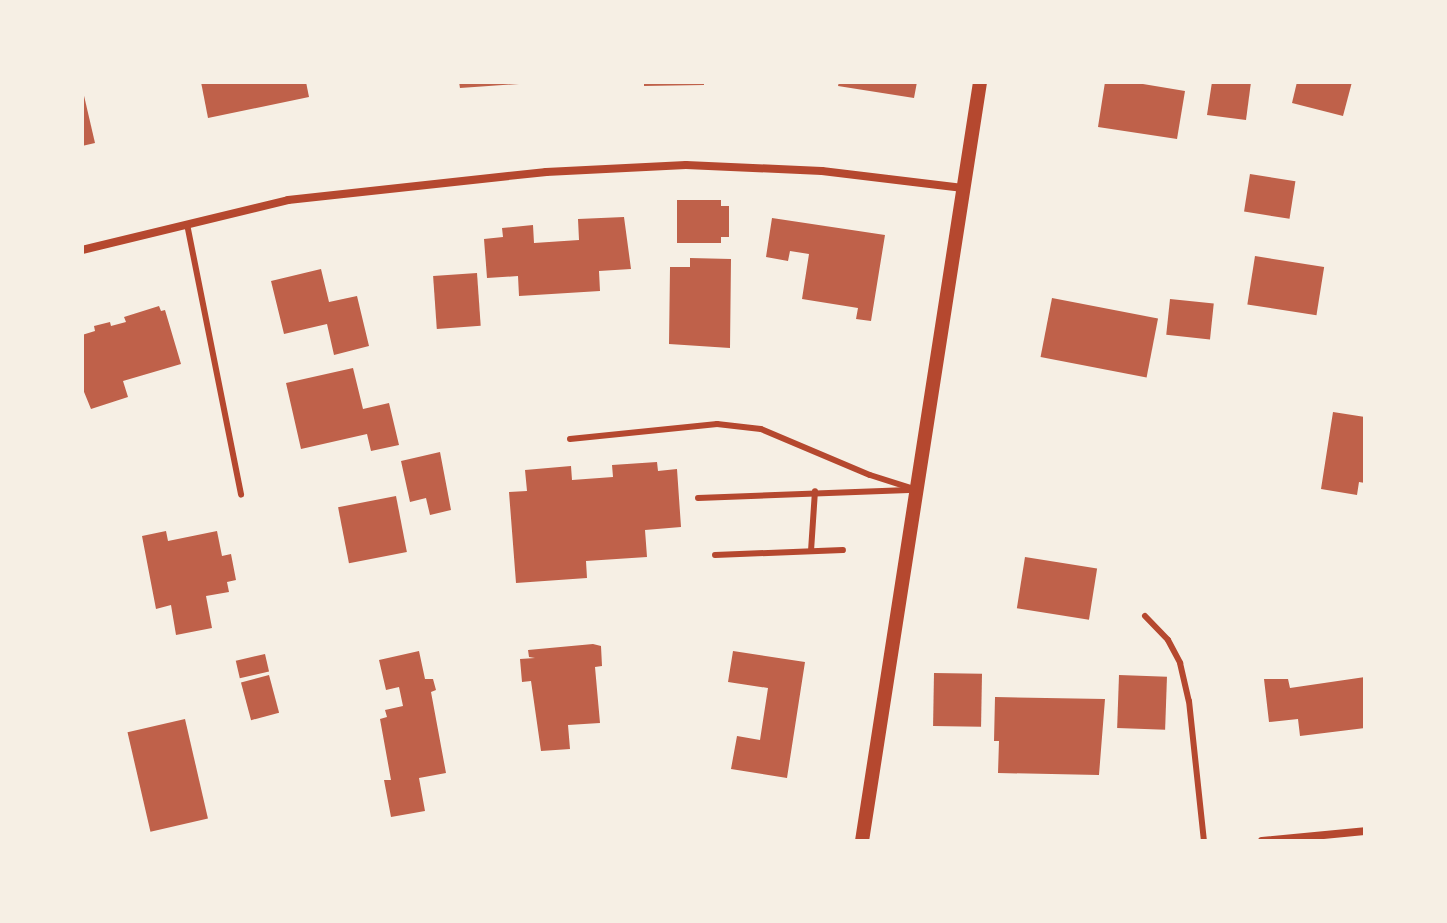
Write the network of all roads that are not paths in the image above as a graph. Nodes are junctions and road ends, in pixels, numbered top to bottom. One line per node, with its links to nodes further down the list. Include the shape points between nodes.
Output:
1 (980, 82): 2 (street)
2 (963, 188): 3 (street, via 822,171 686,165 546,172 288,200); 6 (street)
3 (187, 224): 4 (street); 8 (lane)
4 (82, 250)
5 (570, 439): 6 (lane, via 717,424 761,429)
6 (917, 490): 7 (lane); 15 (street)
7 (815, 491): 9 (lane); 11 (lane)
8 (241, 495)
9 (698, 498)
10 (843, 550): 11 (lane)
11 (811, 551): 12 (lane)
12 (715, 555)
13 (1145, 616): 16 (lane, via 1168,640 1180,663)
14 (1365, 831): 17 (street)
15 (862, 841)
16 (1204, 841)
17 (1262, 841)

